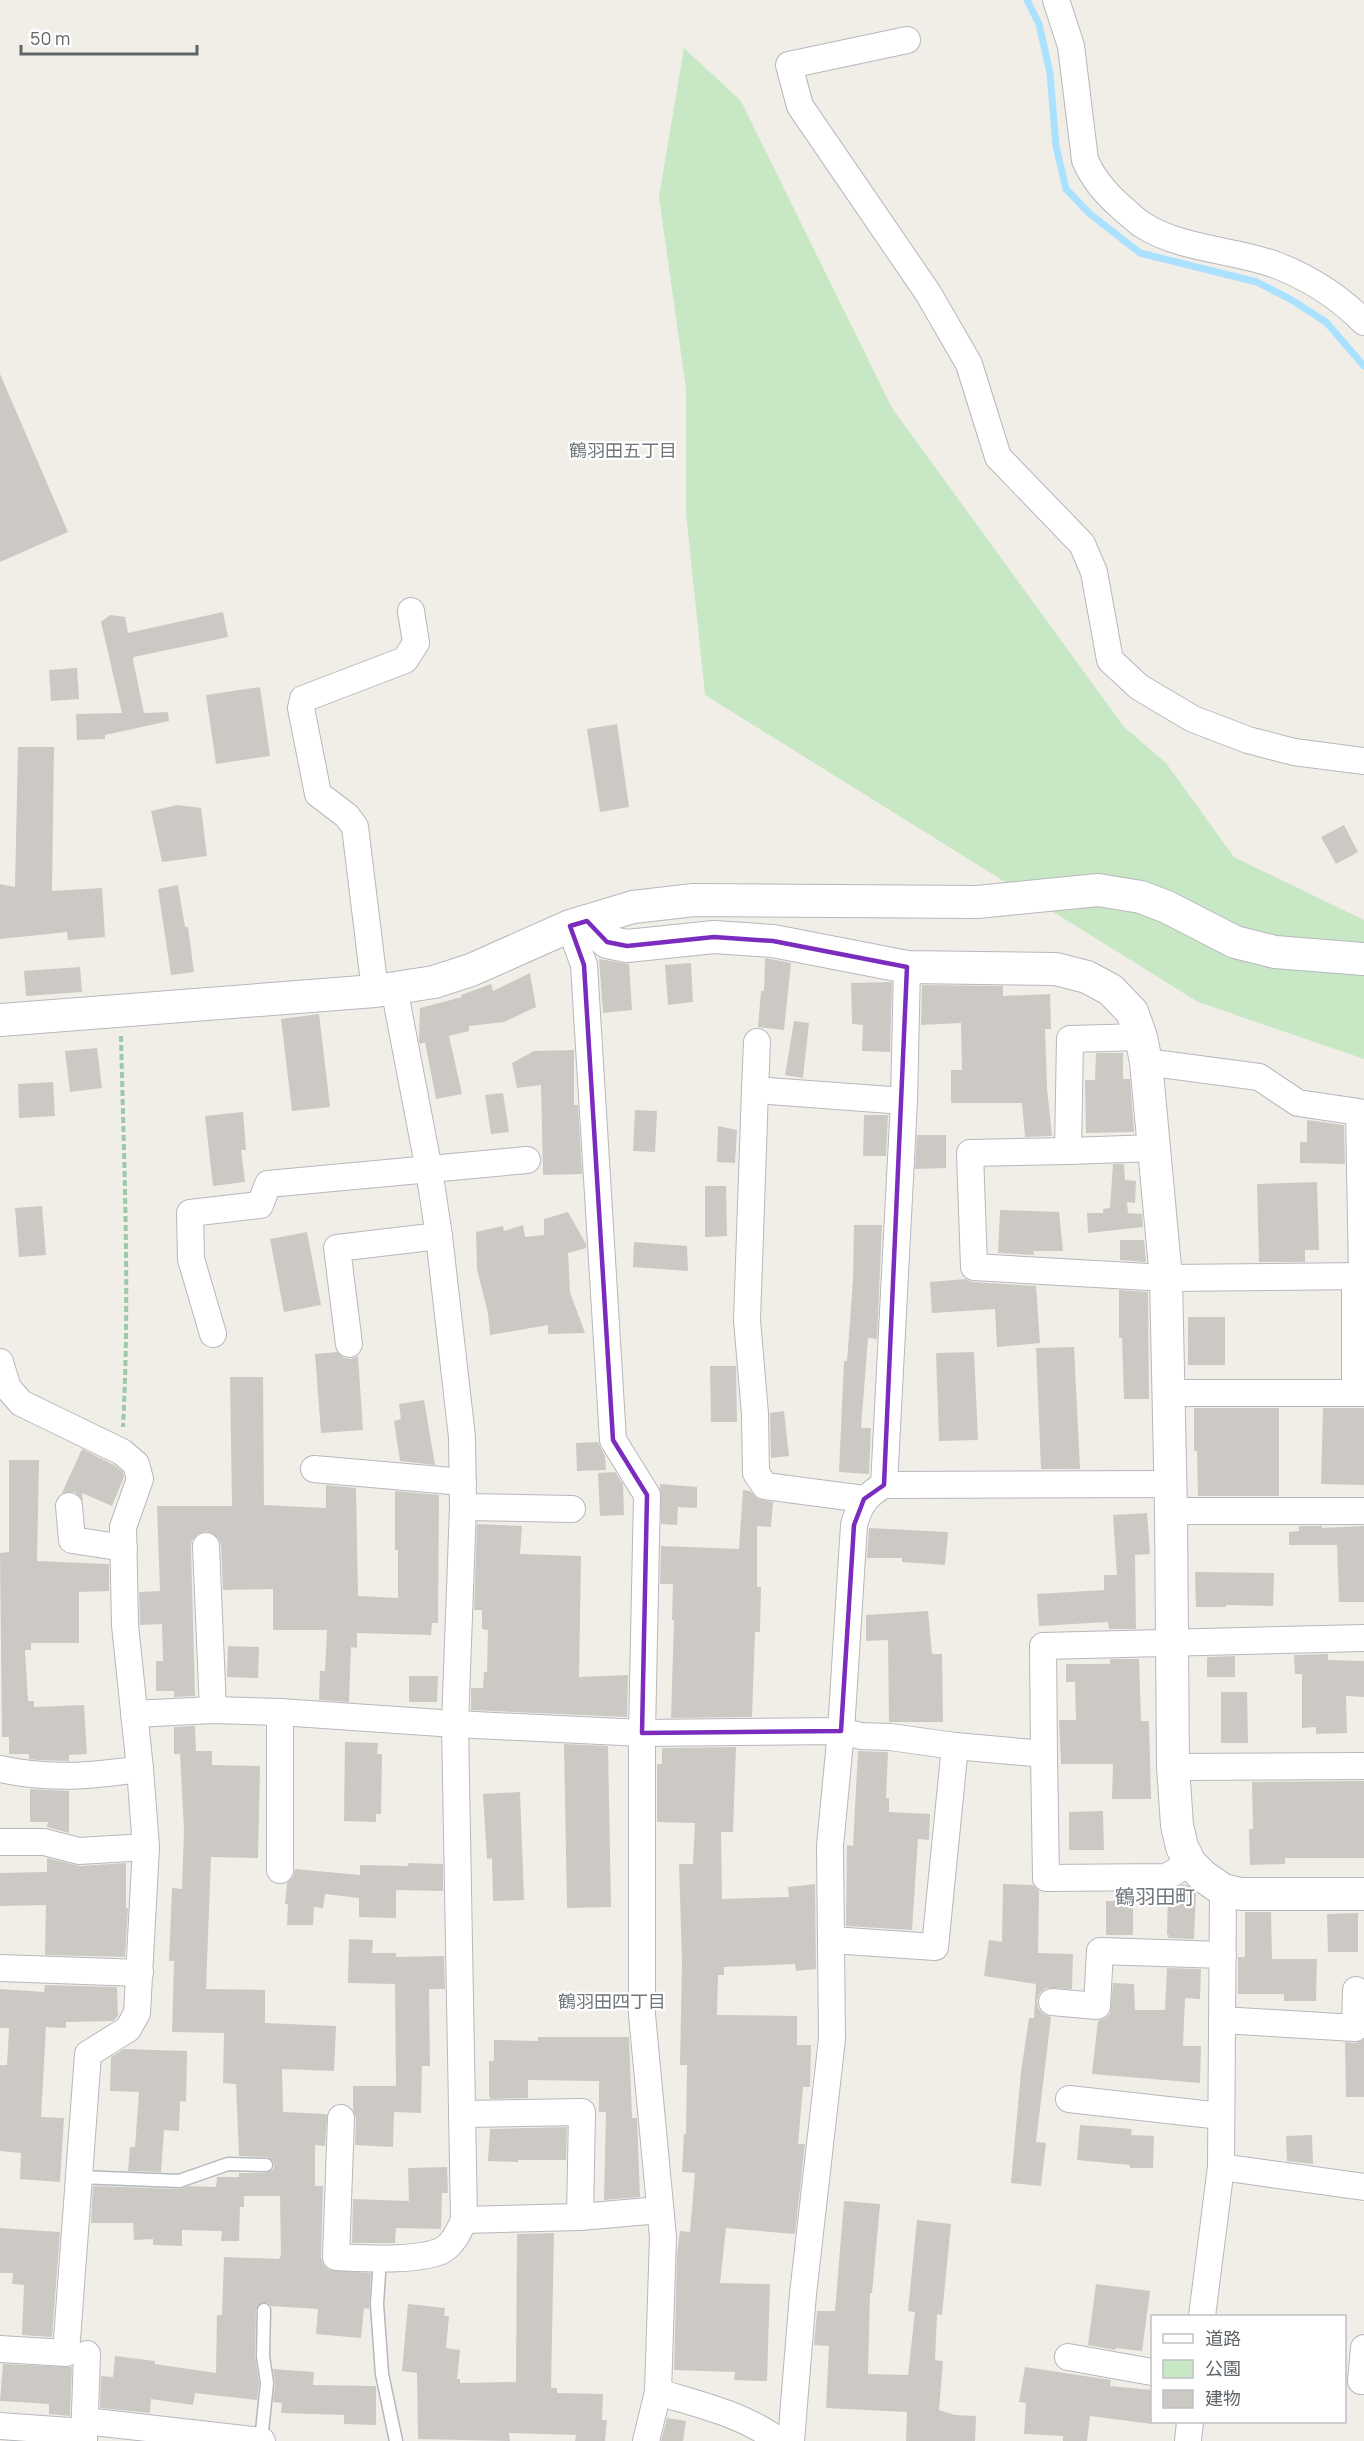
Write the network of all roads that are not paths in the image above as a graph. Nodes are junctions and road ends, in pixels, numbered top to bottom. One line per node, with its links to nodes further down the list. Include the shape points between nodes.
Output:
1 (1056, 0): 3 (street, via 1071,46 1085,160 1092,177 1115,202 1141,224 1163,235 1296,274 1342,300)
2 (906, 39): 5 (street, via 789,65 800,106 928,293 969,364 998,457 1082,544 1094,572 1110,660 1139,687 1193,719 1294,752)
3 (1364, 322)
4 (411, 611): 9 (street, via 416,644 405,660 303,699 301,708 318,794 347,816 354,827)
5 (1364, 761)
6 (579, 924): 7 (street, via 633,907 693,900 977,902 1098,890 1141,897 1234,942 1275,952); 8 (street, via 607,942 627,946 714,937 773,941); 9 (street, via 471,970 434,982); 43 (street, via 613,1440 647,1496)
7 (1364, 958)
8 (907, 968): 12 (street, via 1056,969 1087,976 1111,990 1132,1012); 14 (street)
9 (384, 989): 10 (street); 18 (street)
10 (0, 1020)
11 (757, 1042): 13 (street)
12 (1144, 1049): 15 (street); 16 (street, via 1070,1039); 20 (street, via 1259,1077 1298,1103 1359,1112)
13 (755, 1090): 14 (street); 28 (street, via 747,1320 756,1473 765,1486)
14 (904, 1101): 28 (street)
15 (1155, 1148): 16 (street); 21 (street)
16 (1068, 1152): 21 (street, via 970,1153 974,1267)
17 (527, 1160): 18 (street)
18 (429, 1170): 19 (street); 22 (street, via 268,1184 260,1205 190,1214 191,1258)
19 (439, 1236): 23 (street, via 337,1248); 29 (street, via 462,1437)
20 (1360, 1276): 21 (street); 26 (street)
21 (1166, 1278): 25 (street)
22 (213, 1334)
23 (349, 1344)
24 (0, 1362): 35 (street, via 8,1388 21,1403 122,1452 136,1464 140,1479 123,1527)
25 (1169, 1393): 26 (street); 30 (street)
26 (1359, 1393)
27 (314, 1469): 29 (street)
28 (874, 1492): 30 (street); 42 (street, via 858,1510 854,1525)
29 (463, 1494): 32 (street); 41 (street)
30 (1170, 1498): 33 (street); 37 (street)
31 (69, 1506): 35 (street, via 72,1540)
32 (572, 1509)
33 (1364, 1511)
34 (206, 1546): 38 (street)
35 (124, 1548): 40 (street, via 125,1625)
36 (1364, 1638): 37 (street)
37 (1172, 1643): 45 (street, via 1042,1646); 47 (street)
38 (213, 1710): 39 (street); 40 (street)
39 (280, 1712): 41 (street); 53 (street)
40 (134, 1714): 49 (street)
41 (455, 1724): 43 (street); 64 (street)
42 (841, 1731): 43 (street); 44 (street); 56 (street, via 830,1846)
43 (642, 1733): 71 (street, via 642,2015)
44 (956, 1746): 45 (street); 56 (street, via 935,1947)
45 (1044, 1754): 52 (street, via 1046,1878 1166,1877)
46 (1364, 1766): 47 (street)
47 (1173, 1767): 52 (street, via 1177,1825)
48 (0, 1769): 49 (street, via 28,1775 85,1777)
49 (140, 1769): 51 (street)
50 (0, 1842): 51 (street, via 44,1842 79,1851)
51 (146, 1847): 59 (street)
52 (1190, 1863): 54 (street)
53 (280, 1870)
54 (1223, 1890): 55 (street, via 1241,1894); 57 (street)
55 (1364, 1894)
56 (832, 1940): 91 (street, via 832,2039)
57 (1223, 1956): 61 (street, via 1100,1951 1097,2006); 62 (street)
58 (0, 1968): 59 (street)
59 (140, 1973): 69 (street, via 137,2013 128,2029 88,2054)
60 (1356, 1990): 62 (street, via 1356,2028)
61 (1052, 2001)
62 (1222, 2020): 65 (street)
63 (1069, 2099): 65 (street)
64 (462, 2114): 72 (street, via 582,2112); 73 (street)
65 (1221, 2116): 68 (street)
66 (340, 2118): 74 (street, via 336,2257)
67 (266, 2165): 69 (lane, via 228,2164 179,2181)
68 (1221, 2167): 70 (street); 76 (street)
69 (79, 2177): 78 (street, via 66,2353)
70 (1364, 2187)
71 (660, 2210): 72 (street); 83 (street, via 663,2237)
72 (580, 2217): 73 (street)
73 (464, 2220): 74 (street, via 457,2236 444,2249)
74 (380, 2258): 88 (lane, via 377,2304 382,2374)
75 (264, 2310): 87 (lane, via 267,2383)
76 (1202, 2315)
77 (1364, 2348): 82 (street)
78 (0, 2349)
79 (87, 2354): 86 (street)
80 (1068, 2357): 81 (street)
81 (1151, 2372)
82 (1364, 2381)
83 (658, 2392): 89 (street); 90 (street, via 736,2415)
84 (1190, 2423): 92 (street)
85 (0, 2426): 86 (street)
86 (84, 2431): 87 (street)
87 (261, 2441)
88 (396, 2441)
89 (646, 2441)
90 (779, 2441)
91 (791, 2441)
92 (1188, 2441)

